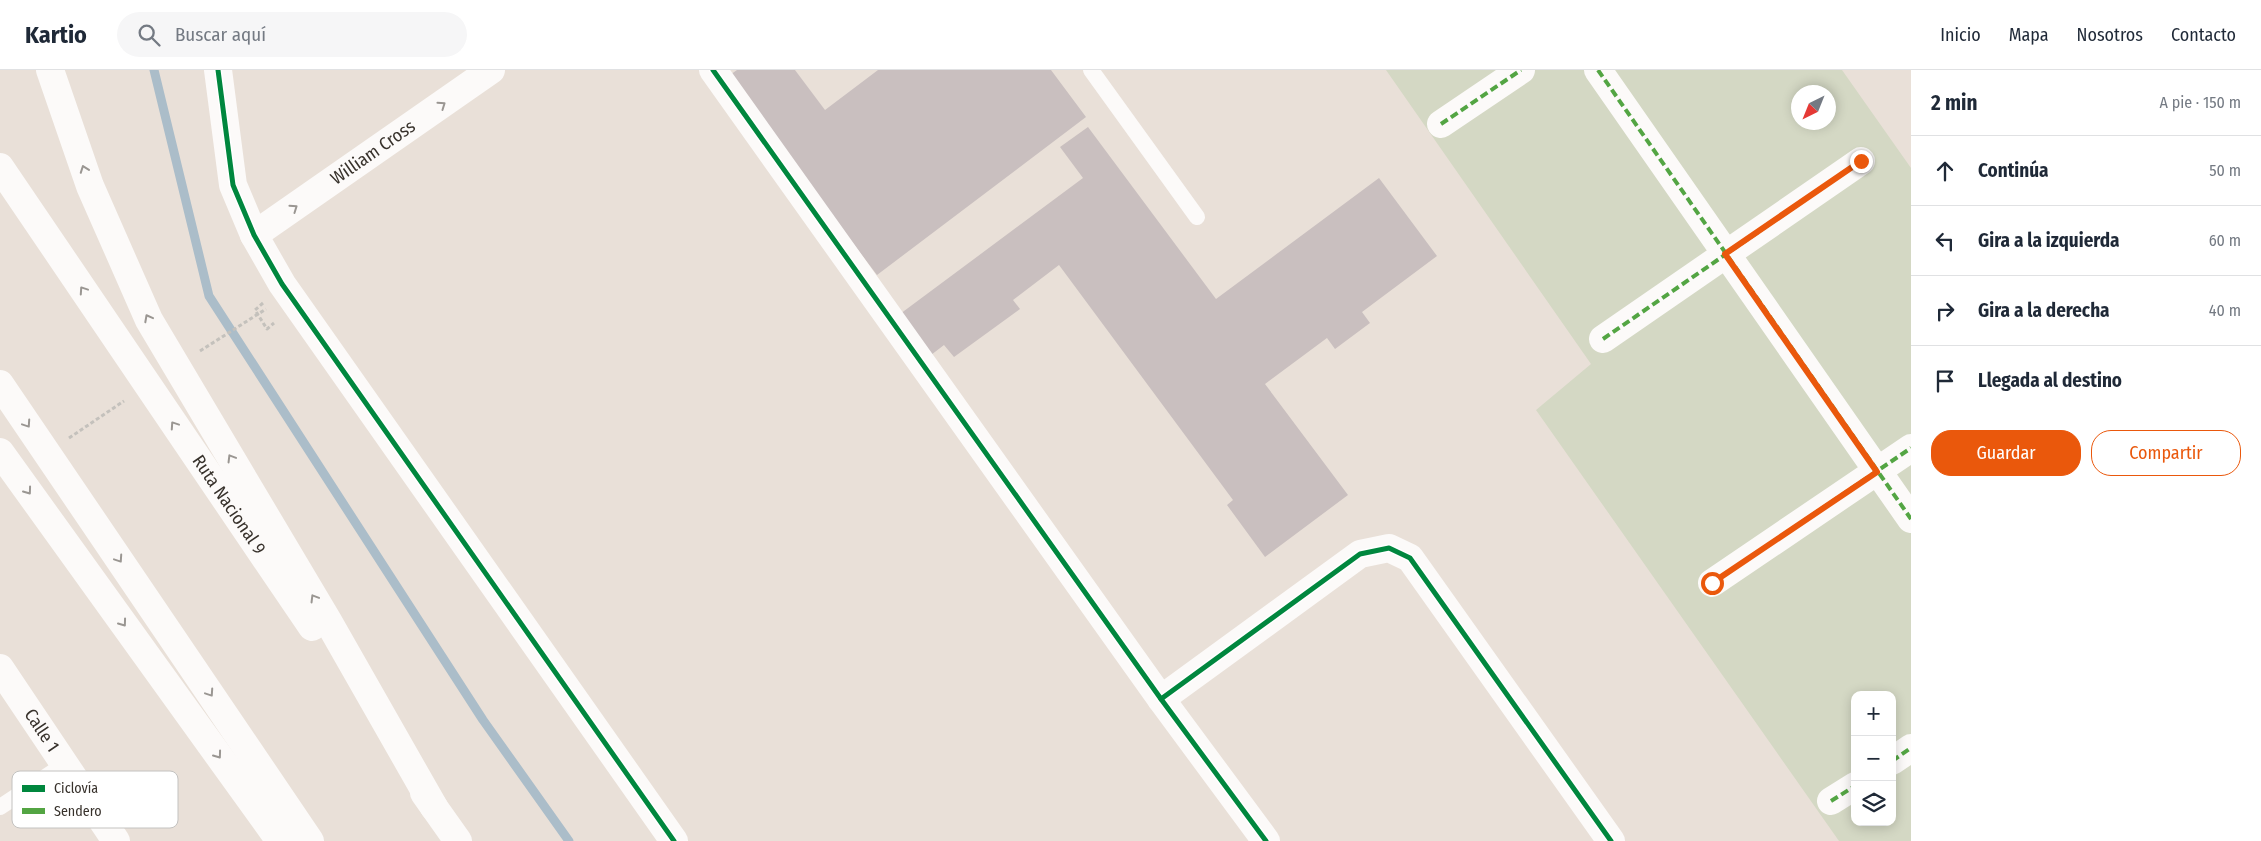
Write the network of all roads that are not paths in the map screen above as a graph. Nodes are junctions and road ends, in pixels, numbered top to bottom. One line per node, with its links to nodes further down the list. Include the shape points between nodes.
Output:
1 (50, 70): 31 (main road, one-way to 1, via 149,320 90,186)
2 (218, 70): 12 (main road, via 232,185)
3 (491, 70): 12 (main road, William Cross, one-way to 3)
4 (712, 70): 22 (main road)
5 (1091, 70): 11 (lane)
6 (1521, 70): 8 (main road)
7 (1598, 70): 13 (main road)
8 (1440, 124)
9 (1861, 161): 13 (main road)
10 (0, 167): 31 (main road, Ruta Nacional 9, one-way to 10)
11 (1197, 217)
12 (254, 236): 38 (main road, via 282,284)
13 (1725, 254): 14 (main road); 18 (main road)
14 (1603, 339)
15 (0, 384): 36 (main road, one-way to 36)
16 (1911, 448): 18 (main road)
17 (0, 452): 35 (main road, one-way to 35)
18 (1877, 472): 19 (main road); 20 (main road)
19 (1911, 519)
20 (1712, 583)
21 (0, 668): 25 (main road, Calle 1)
22 (1161, 699): 39 (main road); 40 (main road, via 1360,554 1390,548 1410,558)
23 (1911, 748): 24 (main road)
24 (1896, 757)
25 (65, 764): 26 (lane); 27 (main road, Calle 1)
26 (55, 771)
27 (70, 771)
28 (1851, 788): 30 (main road)
29 (12, 800): 32 (lane)
30 (1831, 801)
31 (434, 807): 37 (main road, Ruta Nacional 9)
32 (0, 808)
33 (107, 828): 34 (main road, Calle 1)
34 (116, 841)
35 (280, 841)
36 (310, 841)
37 (458, 841)
38 (674, 841)
39 (1266, 841)
40 (1611, 841)

